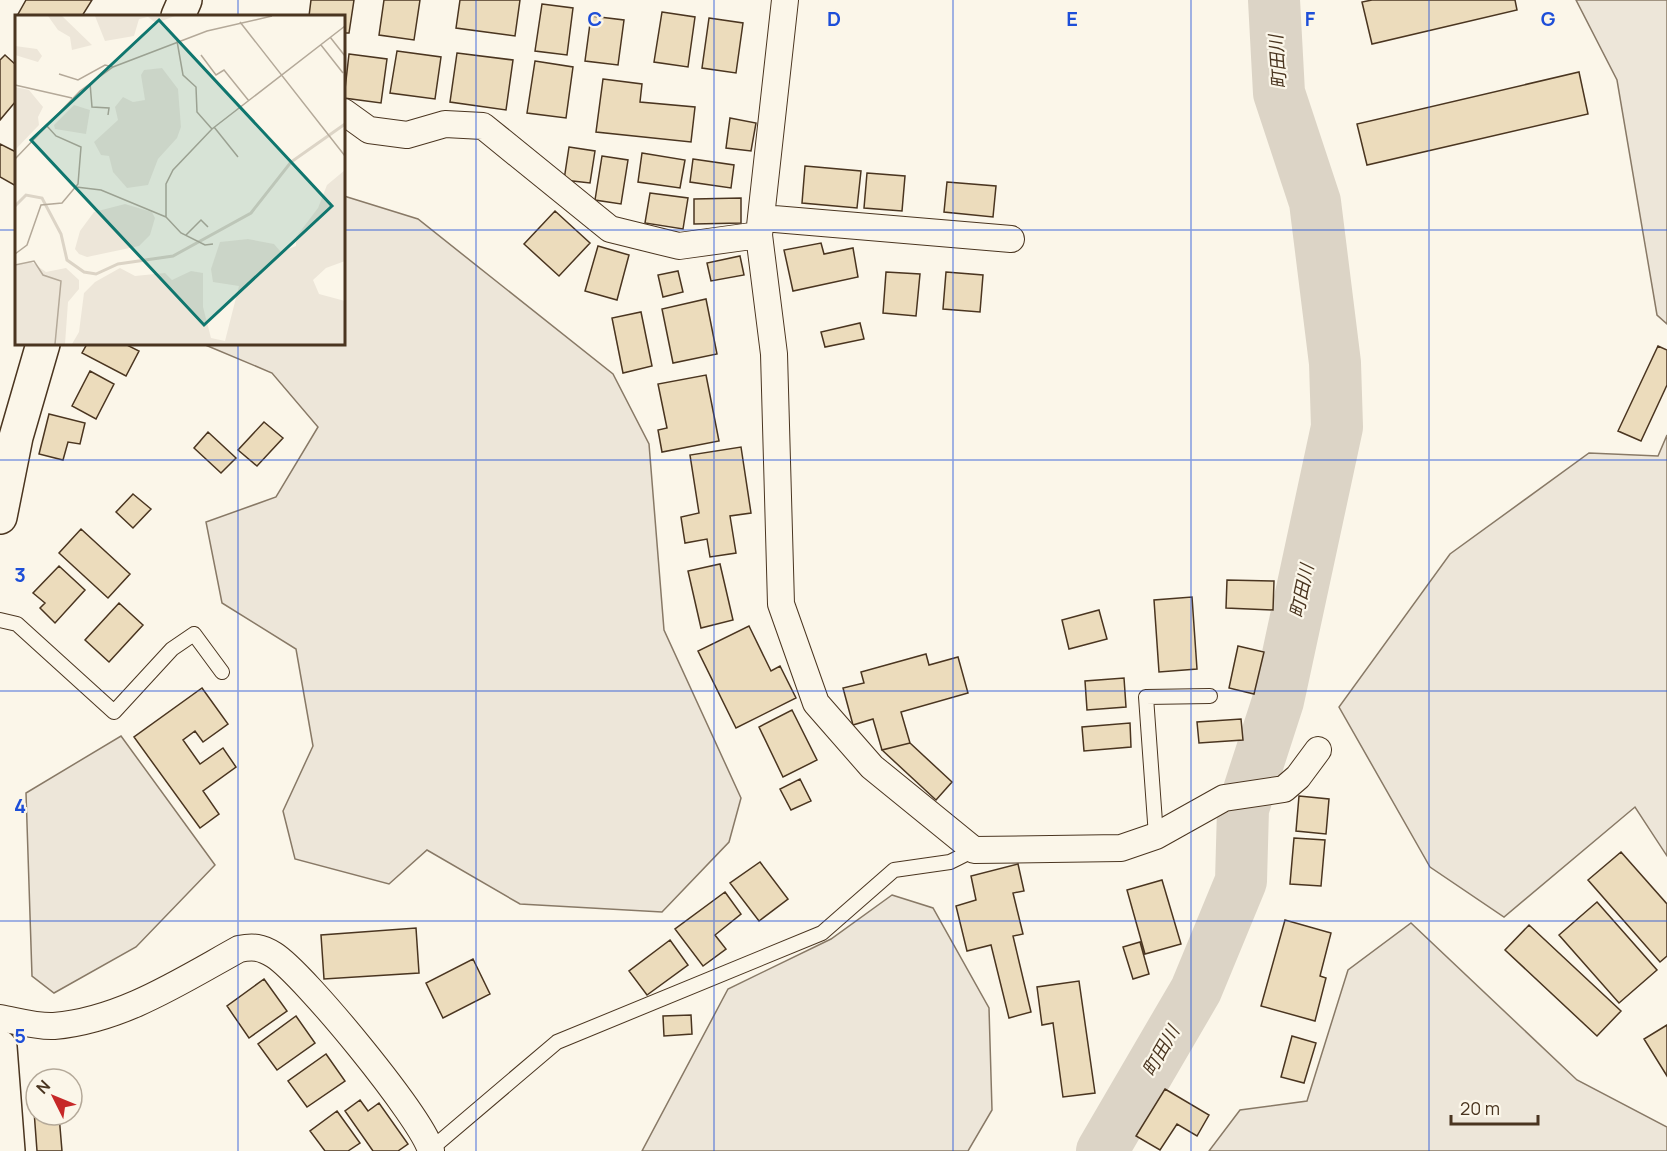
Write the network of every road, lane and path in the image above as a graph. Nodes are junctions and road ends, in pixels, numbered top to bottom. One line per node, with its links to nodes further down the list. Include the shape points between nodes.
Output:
1 (784, 0): 3 (street)
2 (345, 113): 3 (street, via 369,130 407,135 445,124 483,126 610,229 679,246)
3 (761, 227): 4 (street); 13 (street, via 774,354 781,604 816,703 872,767)
4 (1011, 239)
5 (43, 345): 6 (main road)
6 (8, 438): 7 (main road)
7 (0, 517)
8 (0, 620): 9 (lane, via 17,624 114,712 172,649 194,634)
9 (222, 672)
10 (1210, 696): 12 (lane, via 1146,696)
11 (1318, 750): 12 (street, via 1284,789 1224,798)
12 (1156, 836): 13 (street, via 1120,848)
13 (974, 850): 16 (lane, via 950,862 894,870 822,933 557,1042)
14 (0, 1018): 16 (street, via 52,1026 95,1020 153,997 240,949 255,946 275,955 312,991 377,1070 421,1129)
15 (0, 1047): 17 (main road)
16 (431, 1150)
17 (8, 1151)

